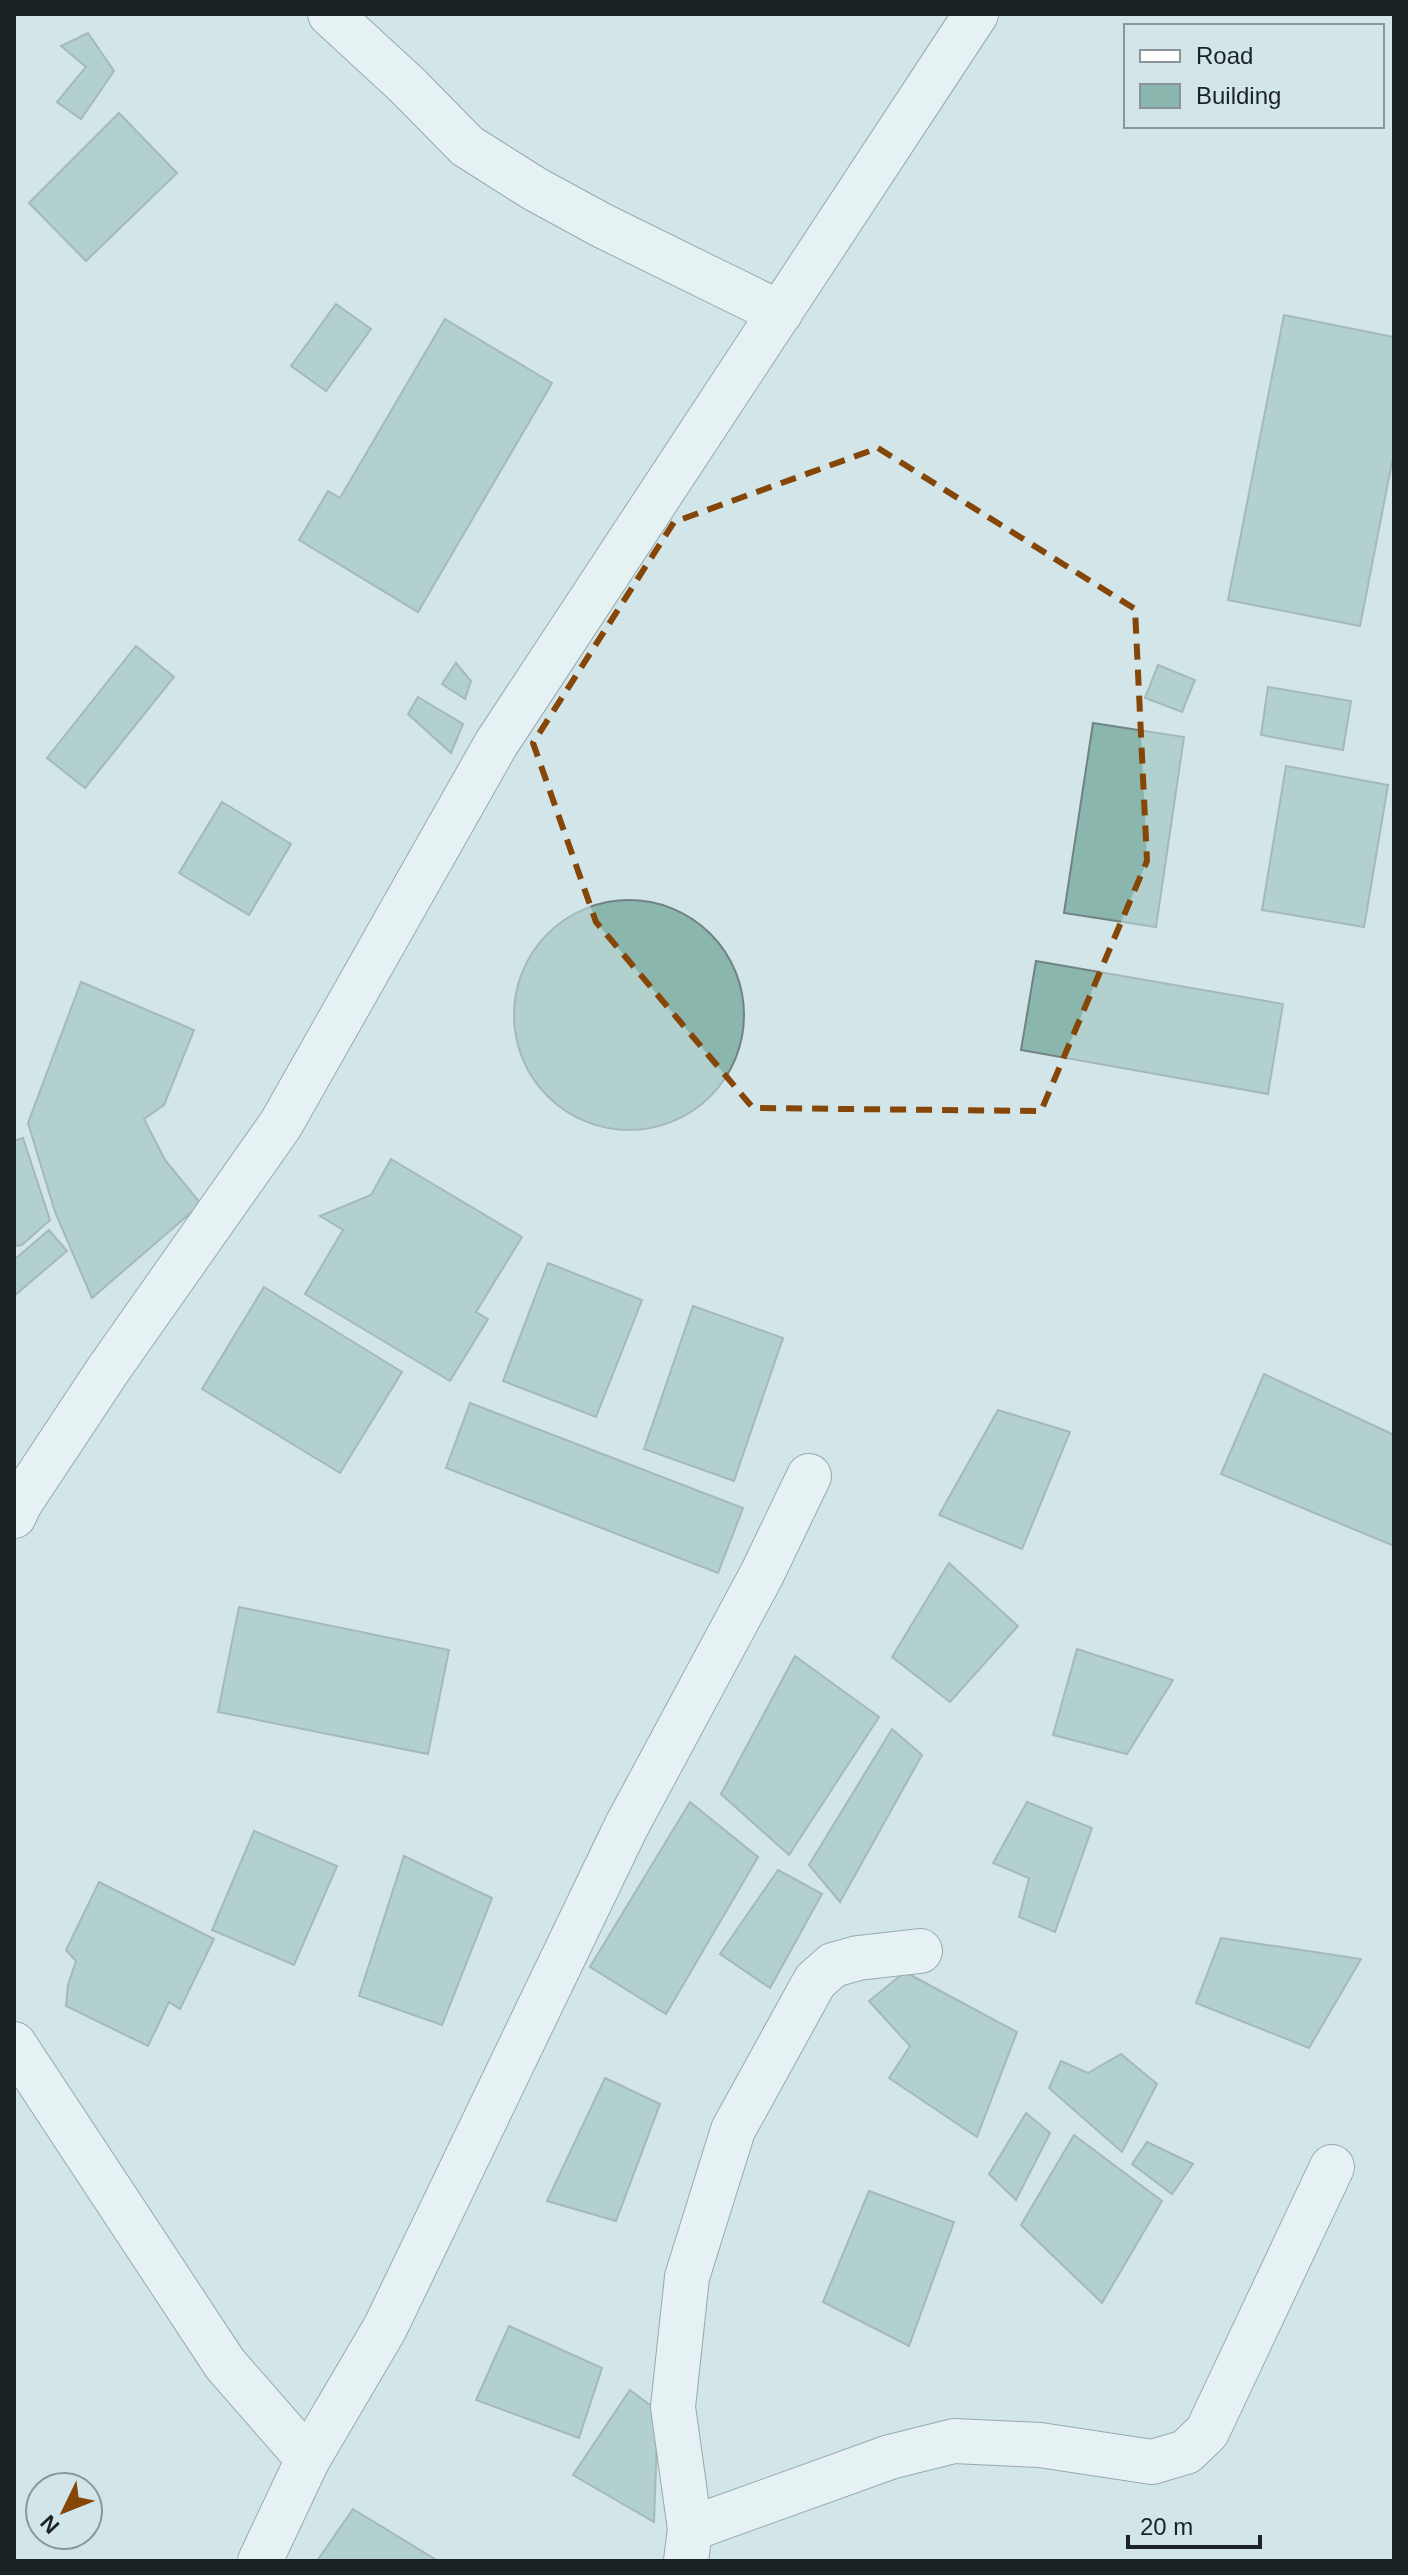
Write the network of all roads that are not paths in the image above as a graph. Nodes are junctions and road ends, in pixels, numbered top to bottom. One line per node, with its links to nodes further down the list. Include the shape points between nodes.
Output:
1 (330, 14): 3 (street, via 467,146 603,226)
2 (976, 14): 3 (street)
3 (780, 313): 5 (street, via 496,744 281,1124 108,1370)
4 (809, 1476): 9 (street, via 626,1827 385,2328)
5 (14, 1516)
6 (920, 1951): 10 (street, via 833,1965 815,1981 733,2130 685,2291 673,2407)
7 (14, 2044): 9 (street, via 225,2364)
8 (1332, 2167): 10 (street, via 1207,2432 1186,2452 1152,2462 1040,2445 954,2441 890,2457)
9 (308, 2459): 11 (street)
10 (688, 2545)
11 (260, 2561)

